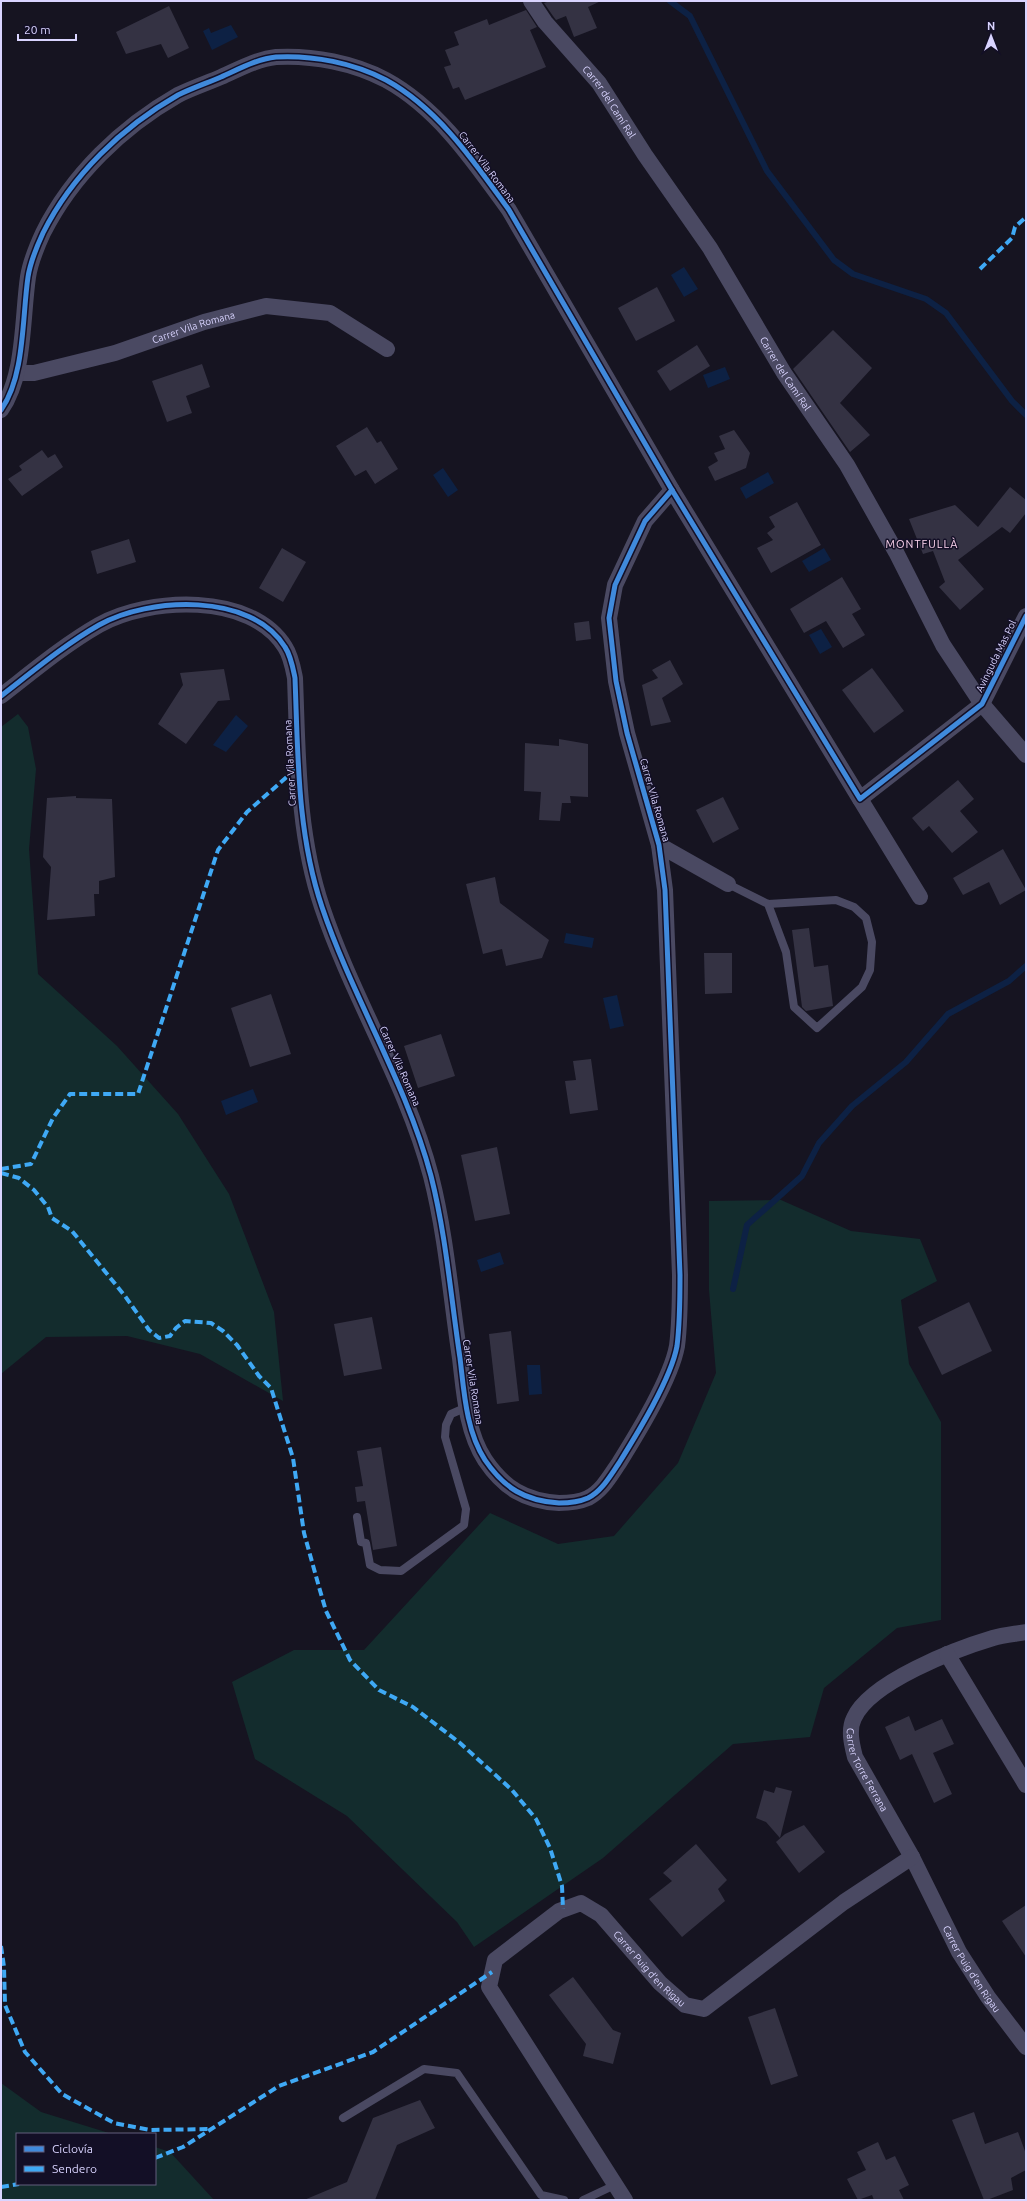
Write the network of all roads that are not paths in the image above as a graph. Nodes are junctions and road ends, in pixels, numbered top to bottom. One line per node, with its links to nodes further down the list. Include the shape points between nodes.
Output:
1 (531, 1): 8 (street, Carrer del Camí Ral, via 545,22 599,83 645,155 710,248 784,373 847,465 896,552 943,645)
2 (387, 349): 3 (street, Carrer Vila Romana, via 330,314 266,306 204,322 115,353 34,373)
3 (17, 373): 4 (street, Carrer Vila Romana); 5 (street, Carrer Vila Romana, via 28,276 43,234 67,194 95,158 135,124 179,95 256,62 276,57 309,58 349,65 386,80 420,104 451,134 482,173 509,210)
4 (1, 410)
5 (672, 490): 10 (street, Carrer Vila Romana); 11 (street, Carrer Vila Romana, via 645,521 615,586 609,618 616,681 627,733)
6 (1026, 616): 8 (street, Avinguda Mas Pol)
7 (1, 696): 15 (street, Carrer Vila Romana, via 100,624 128,613 161,606 186,604 226,608 253,618 272,631 286,647 295,678 302,816 309,860 336,945 411,1114 431,1178 444,1247)
8 (982, 704): 9 (street, Carrer del Camí Ral); 10 (street)
9 (1026, 755)
10 (860, 799): 13 (street, Carrer Vila Romana)
11 (659, 845): 12 (street, Carrer Vila Romana); 15 (street, Carrer Vila Romana, via 665,890 680,1275 676,1349 671,1364 659,1392 605,1484 588,1498 567,1503 541,1502 520,1494 500,1479 484,1458 472,1433)
12 (728, 884): 14 (lane)
13 (920, 897)
14 (768, 904): 14 (lane, via 836,900 854,907 866,918 872,942 870,970 862,987 817,1028 794,1007 786,952)
15 (467, 1407): 16 (lane, via 452,1414 446,1425 445,1437 466,1509 464,1525 401,1570 380,1570 370,1565 366,1543 361,1542)
16 (357, 1516)
17 (1026, 1632): 18 (street, Carrer Torre Ferrana, via 994,1638)
18 (947, 1654): 19 (street); 20 (street, Carrer Torre Ferrana, via 907,1673 869,1698 853,1718 851,1739 855,1757)
19 (1026, 1785)
20 (912, 1857): 21 (street, Carrer Puig d'en Rigau, via 959,1952 988,1998); 23 (street, Carrer Puig d'en Rigau, via 844,1902 704,2009 685,2005 660,1983 601,1916 581,1903 559,1911 495,1960 489,1987)
21 (1026, 2047)
22 (343, 2118): 24 (lane, via 424,2069 457,2073 542,2195)
23 (615, 2185): 25 (lane); 26 (street, Carrer Puig d'en Rigau)
24 (564, 2200)
25 (584, 2200)
26 (625, 2200)

